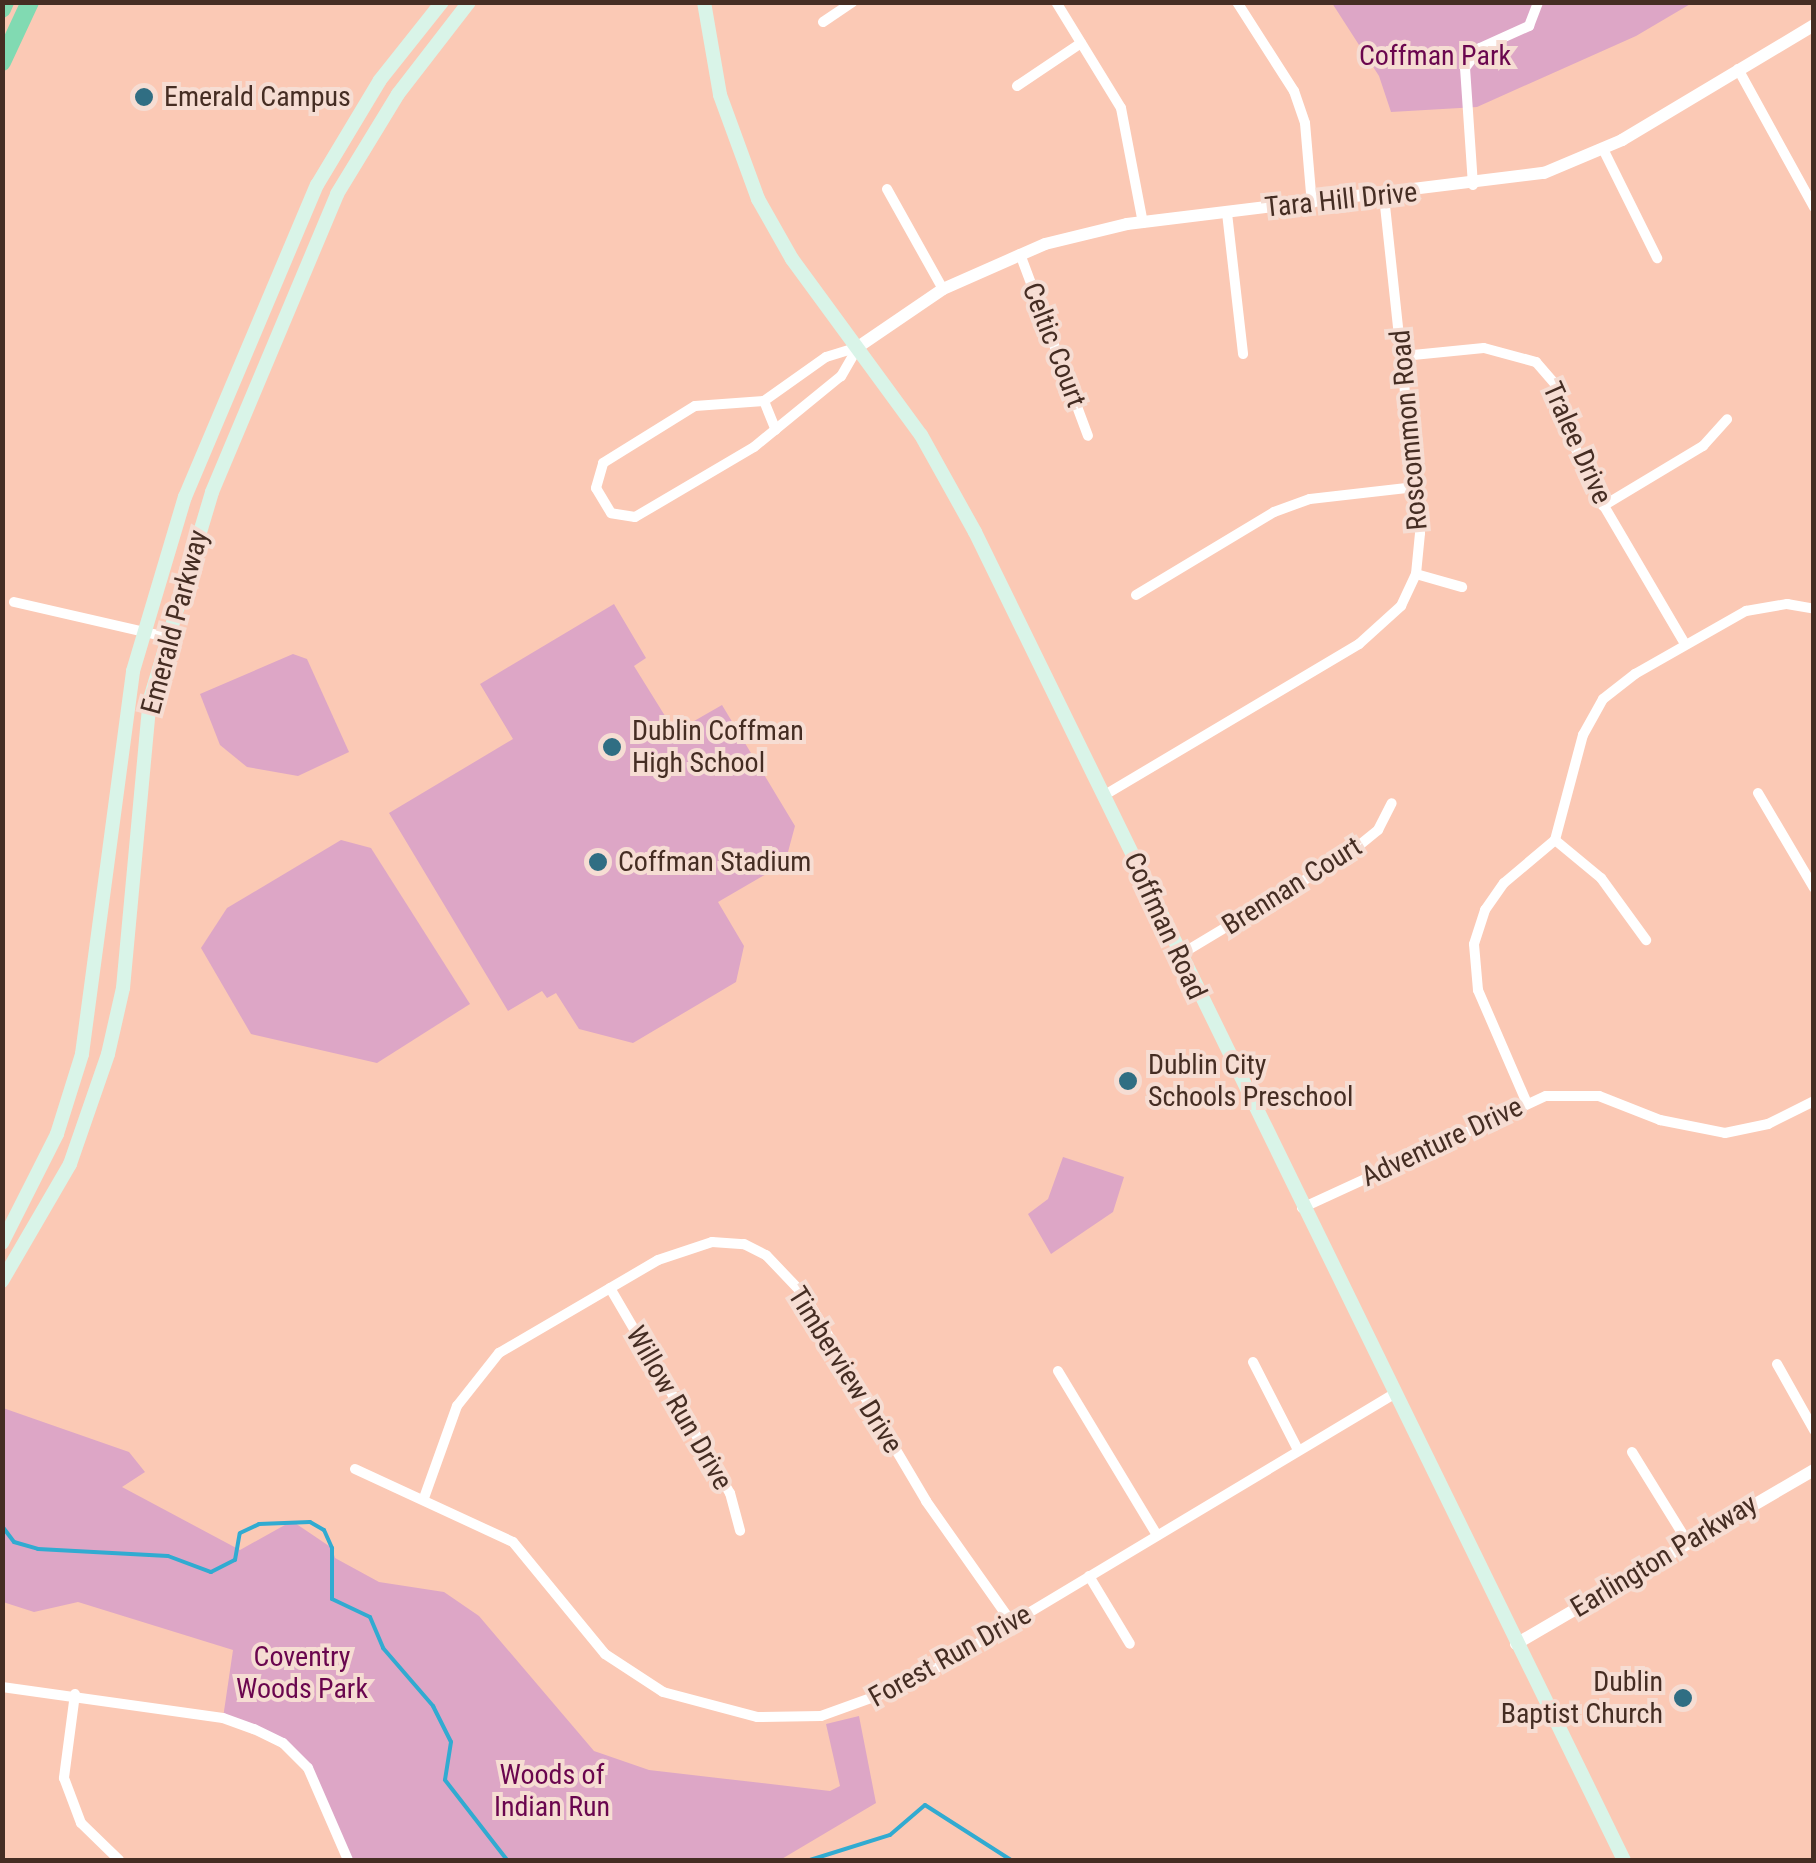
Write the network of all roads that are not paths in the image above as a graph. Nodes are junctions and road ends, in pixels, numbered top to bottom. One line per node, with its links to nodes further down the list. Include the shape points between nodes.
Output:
1 (30, 2): 12 (highway)
2 (442, 2): 40 (main road, Emerald Parkway, via 380,80 317,186 184,497)
3 (468, 2): 41 (main road, Emerald Parkway, via 398,94 329,211 212,492)
4 (704, 2): 26 (main road, Coffman Road, via 720,95 747,178 792,259)
5 (853, 2): 9 (street)
6 (1056, 2): 11 (street)
7 (1238, 2): 19 (street, via 1300,107)
8 (1538, 2): 16 (street, via 1529,26 1472,57 1463,78)
9 (824, 22)
10 (1814, 24): 13 (street, Tara Hill Drive)
11 (1081, 42): 14 (street); 22 (street, via 1128,127)
12 (2, 62)
13 (1738, 69): 15 (street, Tara Hill Drive); 20 (street)
14 (1016, 86)
15 (1604, 149): 16 (street, Tara Hill Drive, via 1544,172); 24 (street)
16 (1473, 185): 18 (street, Tara Hill Drive)
17 (887, 189): 25 (street)
18 (1384, 196): 19 (street, Tara Hill Drive); 28 (street, Roscommon Road)
19 (1312, 204): 21 (street, Tara Hill Drive)
20 (1814, 208)
21 (1228, 213): 22 (street, Tara Hill Drive); 27 (street)
22 (1143, 223): 23 (street, Tara Hill Drive)
23 (1020, 254): 25 (street, Tara Hill Drive); 32 (street, Celtic Court)
24 (1657, 258)
25 (944, 288): 26 (street, Tara Hill Drive)
26 (858, 347): 29 (street, via 826,357); 31 (street, via 841,376); 44 (main road, Coffman Road, via 944,472)
27 (1242, 354)
28 (1403, 356): 33 (street, Roscommon Road); 34 (street, Tralee Drive, via 1484,348 1536,362 1558,387 1573,444)
29 (764, 401): 31 (street); 31 (street, via 687,410 603,463 596,488 614,517 630,519)
30 (1727, 419): 34 (street, via 1703,446)
31 (776, 430)
32 (1088, 436)
33 (1415, 487): 35 (street, Roscommon Road); 37 (street, via 1310,499 1274,512)
34 (1603, 506): 42 (street, Tralee Drive)
35 (1416, 574): 36 (street); 44 (street, via 1400,606 1359,644)
36 (1462, 587)
37 (1136, 595)
38 (14, 602): 40 (street)
39 (1813, 605): 42 (street, via 1746,611)
40 (143, 632): 41 (street); 53 (main road, Emerald Parkway, via 82,1054 57,1134)
41 (167, 637): 54 (main road, Emerald Parkway, via 150,699 122,988 108,1054 70,1164)
42 (1685, 644): 46 (street, via 1604,700 1583,735)
43 (1758, 793): 47 (street)
44 (1103, 796): 49 (main road, Coffman Road)
45 (1392, 803): 49 (street, Brennan Court, via 1378,830 1352,852)
46 (1555, 840): 48 (street, via 1602,878); 50 (street, via 1504,883 1485,910 1474,944 1478,990)
47 (1814, 888)
48 (1646, 940)
49 (1178, 956): 52 (main road, Coffman Road)
50 (1526, 1101): 51 (street, Adventure Drive, via 1599,1096 1660,1120 1724,1134 1768,1124); 52 (street, Adventure Drive)
51 (1814, 1101)
52 (1302, 1208): 59 (main road, Coffman Road)
53 (2, 1243)
54 (2, 1281)
55 (610, 1288): 65 (street, Timberview Drive, via 499,1353 456,1406); 66 (street, Willow Run Drive, via 730,1493); 70 (street, Timberview Drive, via 658,1260 712,1242 744,1244 766,1255 805,1296 926,1500)
56 (1252, 1362): 61 (street)
57 (1777, 1364): 60 (street)
58 (1058, 1371): 67 (street)
59 (1394, 1394): 61 (street, Forest Run Drive); 72 (main road, Coffman Road)
60 (1814, 1430)
61 (1298, 1450): 67 (street, Forest Run Drive)
62 (1632, 1452): 68 (street)
63 (355, 1468): 65 (street, Forest Run Drive)
64 (1814, 1470): 68 (street, Earlington Parkway)
65 (424, 1498): 70 (street, Forest Run Drive, via 513,1542 605,1654 662,1692 717,1711 822,1716 855,1708 910,1684)
66 (740, 1531)
67 (1157, 1536): 69 (street, Forest Run Drive)
68 (1687, 1542): 72 (street, Earlington Parkway)
69 (1088, 1576): 70 (street, Forest Run Drive); 71 (street)
70 (1012, 1623)
71 (1130, 1644)
72 (1516, 1644): 77 (main road, Coffman Road)
73 (2, 1687): 74 (street)
74 (75, 1694): 75 (street, via 64,1778 81,1823); 76 (street, via 223,1718 283,1743 328,1802)
75 (119, 1860)
76 (348, 1860)
77 (1624, 1860)

